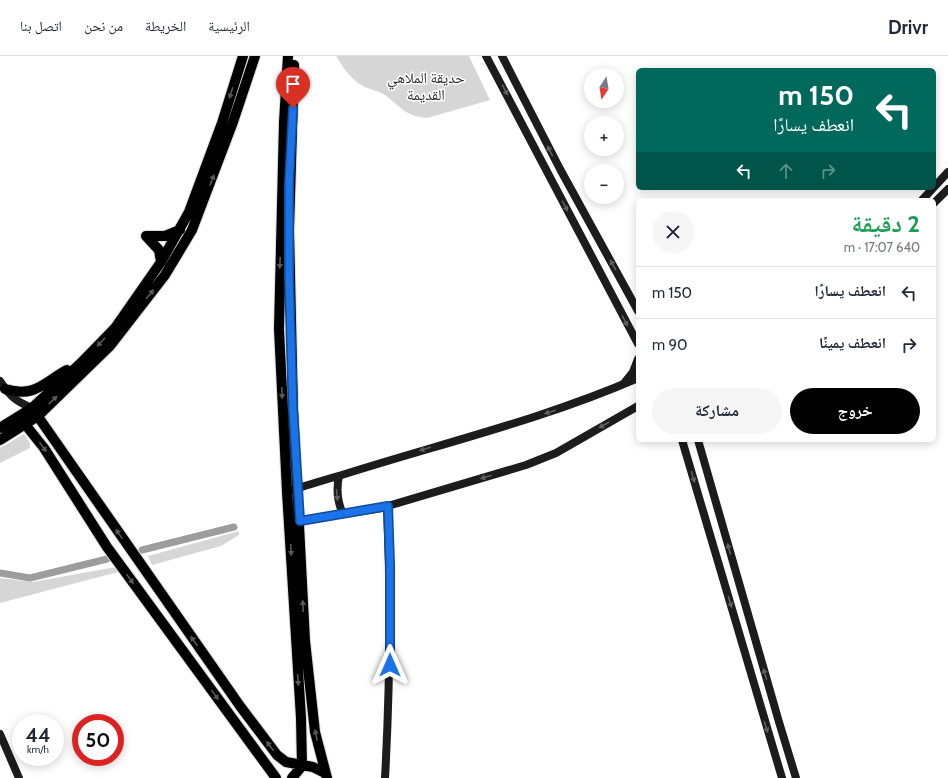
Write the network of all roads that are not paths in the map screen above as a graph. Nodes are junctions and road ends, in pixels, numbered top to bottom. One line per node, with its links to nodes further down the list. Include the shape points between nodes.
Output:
1 (243, 56): 13 (main road, one-way to 13, via 222,123)
2 (255, 56): 24 (main road, one-way to 2, via 110,346 165,275 195,222)
3 (288, 56): 32 (main road, one-way to 32, via 279,329)
4 (294, 56): 31 (main road, via 289,238 293,409)
5 (486, 56): 16 (main road, one-way to 16)
6 (502, 56): 15 (main road, one-way to 6)
7 (948, 172): 8 (main road)
8 (936, 185)
9 (948, 188): 12 (main road)
10 (931, 190): 11 (main road)
11 (924, 198)
12 (936, 201)
13 (180, 230): 14 (main road); 14 (main road, via 165,236 146,236 159,250)
14 (161, 262): 17 (main road, one-way to 17, via 115,328)
15 (636, 307)
16 (636, 340)
17 (81, 363): 20 (main road, via 25,393 15,392); 24 (main road)
18 (636, 364): 21 (main road, via 633,372)
19 (636, 379): 21 (main road)
20 (3, 385): 22 (main road)
21 (621, 385): 30 (main road, one-way to 30, via 539,416)
22 (17, 402): 24 (main road); 25 (main road)
23 (636, 407): 33 (main road, one-way to 33, via 547,457)
24 (35, 412): 25 (main road); 37 (main road, one-way to 24, via 286,762 277,755)
25 (22, 420): 26 (main road); 27 (main road); 40 (main road, one-way to 40, via 44,448 107,547)
26 (0, 428)
27 (0, 440)
28 (683, 442): 43 (main road, one-way to 43)
29 (699, 442): 44 (main road, one-way to 29)
30 (339, 476): 31 (main road); 34 (main road, one-way to 34, via 336,491)
31 (298, 488): 32 (main road); 35 (main road)
32 (287, 492): 35 (main road)
33 (388, 506): 34 (main road); 42 (main road, via 390,679)
34 (343, 514): 35 (main road)
35 (295, 522): 37 (main road, one-way to 37); 38 (main road, one-way to 35, via 315,732)
36 (0, 734): 39 (main road)
37 (302, 766): 38 (main road, via 313,767); 41 (main road)
38 (326, 776)
39 (19, 778)
40 (276, 778)
41 (292, 778)
42 (385, 778)
43 (782, 778)
44 (796, 778)

